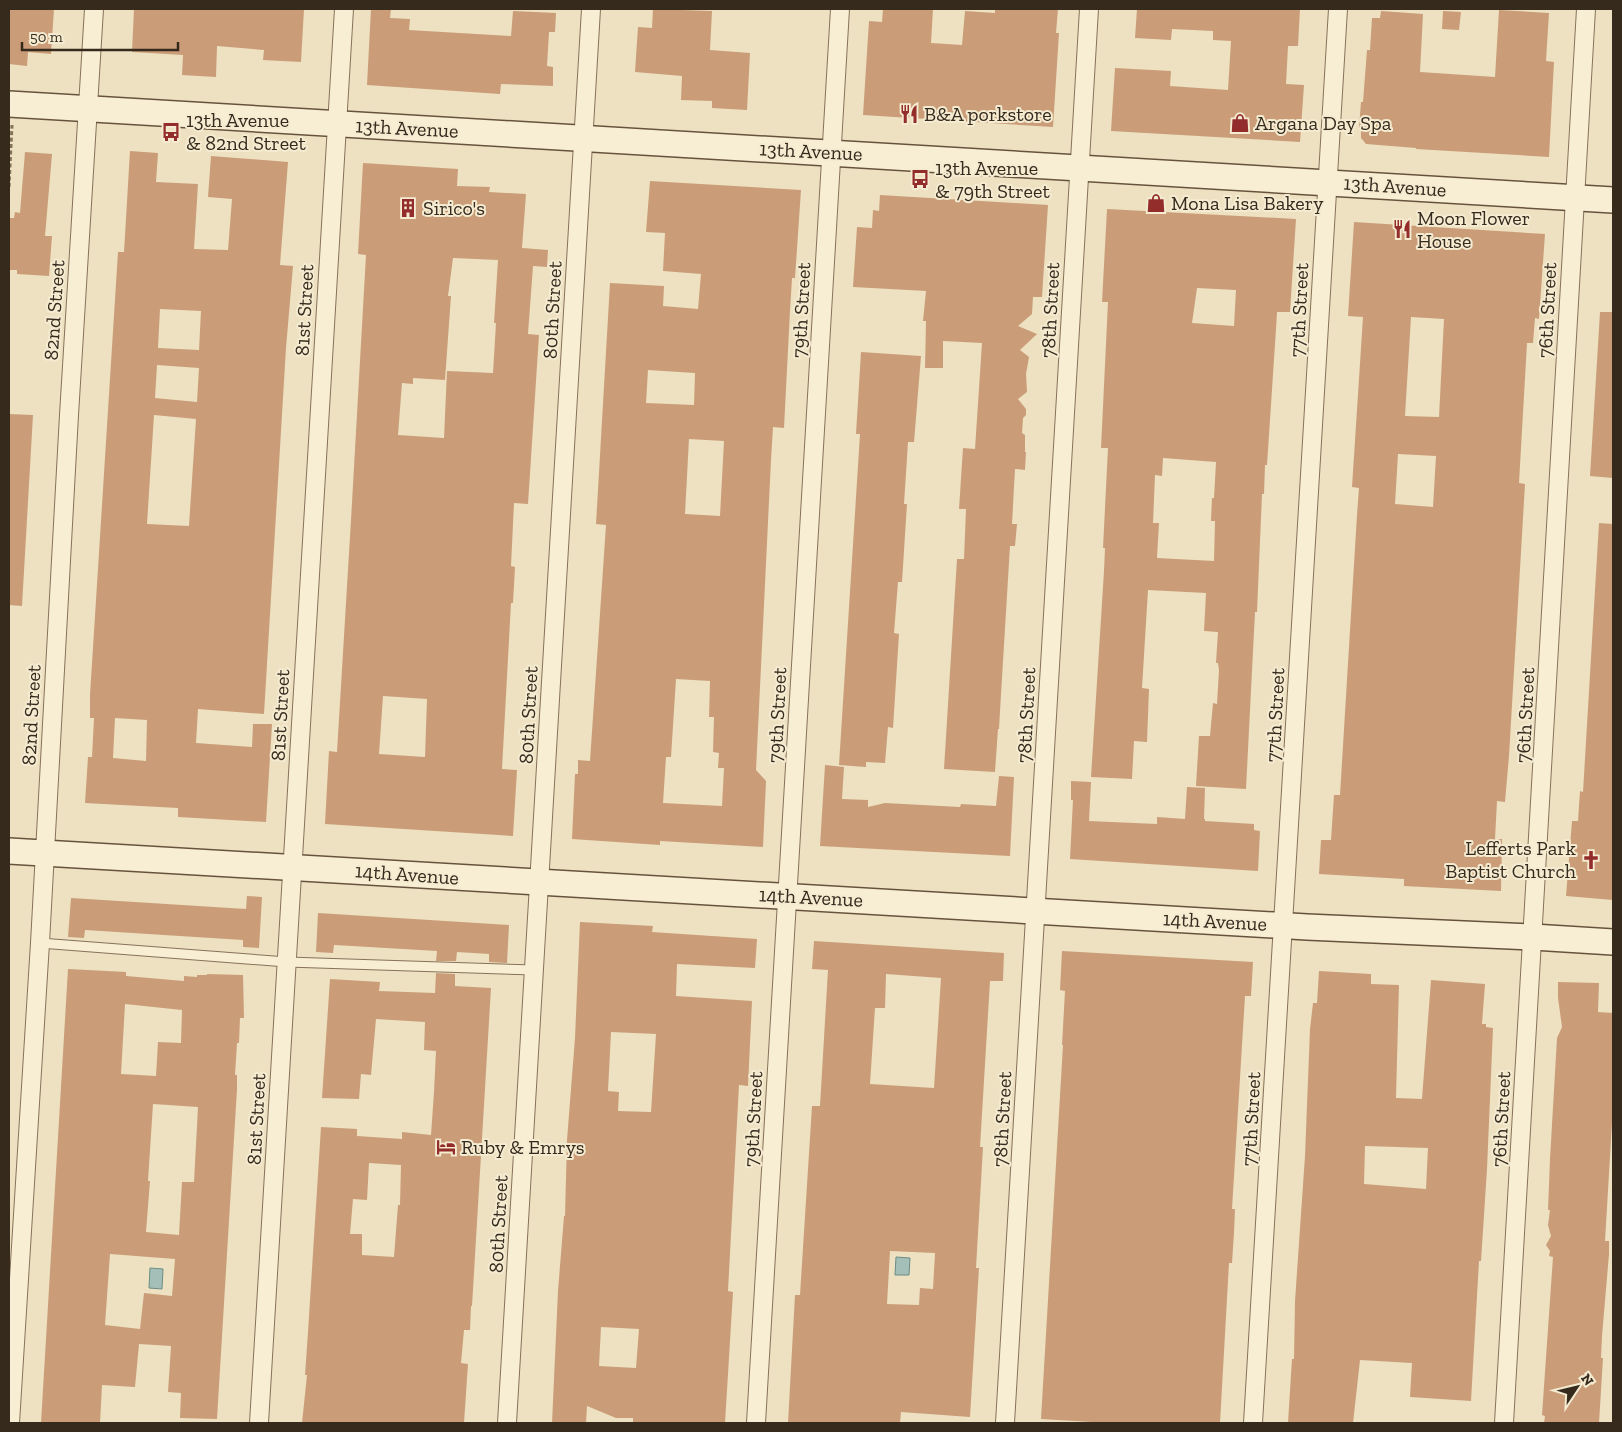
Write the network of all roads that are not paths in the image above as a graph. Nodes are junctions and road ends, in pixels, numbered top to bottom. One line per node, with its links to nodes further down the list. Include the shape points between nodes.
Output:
1 (94, 9): 9 (street, 82nd Street)
2 (344, 9): 10 (street, 81st Street)
3 (591, 9): 11 (street, 80th Street)
4 (840, 9): 12 (street, 79th Street)
5 (1089, 9): 13 (street, 78th Street)
6 (1338, 9): 14 (street, 77th Street)
7 (1586, 9): 15 (street, 76th Street)
8 (11, 105): 9 (main road, 13th Avenue)
9 (88, 109): 10 (main road, 13th Avenue); 18 (street, 82nd Street)
10 (337, 124): 11 (main road, 13th Avenue); 19 (street, 81st Street)
11 (584, 138): 12 (main road, 13th Avenue); 20 (street, 80th Street)
12 (832, 153): 13 (main road, 13th Avenue); 21 (street, 79th Street)
13 (1079, 168): 14 (main road, 13th Avenue); 22 (street, 78th Street)
14 (1327, 182): 15 (main road, 13th Avenue); 23 (street, 77th Street)
15 (1575, 197): 16 (main road, 13th Avenue); 24 (street, 76th Street)
16 (1613, 200)
17 (9, 851): 18 (main road, 14th Avenue)
18 (44, 853): 19 (main road, 14th Avenue); 26 (street, 82nd Street)
19 (292, 867): 20 (main road, 14th Avenue); 27 (street, 81st Street)
20 (540, 882): 21 (main road, 14th Avenue); 28 (street, 80th Street)
21 (788, 896): 22 (main road, 14th Avenue); 32 (street, 79th Street)
22 (1036, 911): 23 (main road, 14th Avenue); 33 (street, 78th Street)
23 (1284, 925): 24 (main road, 14th Avenue); 34 (street, 77th Street)
24 (1534, 936): 25 (main road, 14th Avenue); 35 (street, 76th Street)
25 (1613, 942)
26 (40, 943): 27 (lane); 29 (street, 82nd Street)
27 (287, 962): 28 (lane); 30 (street, 81st Street)
28 (535, 970): 31 (street, 80th Street)
29 (10, 1423)
30 (259, 1423)
31 (507, 1423)
32 (756, 1423)
33 (1005, 1423)
34 (1254, 1423)
35 (1504, 1423)

